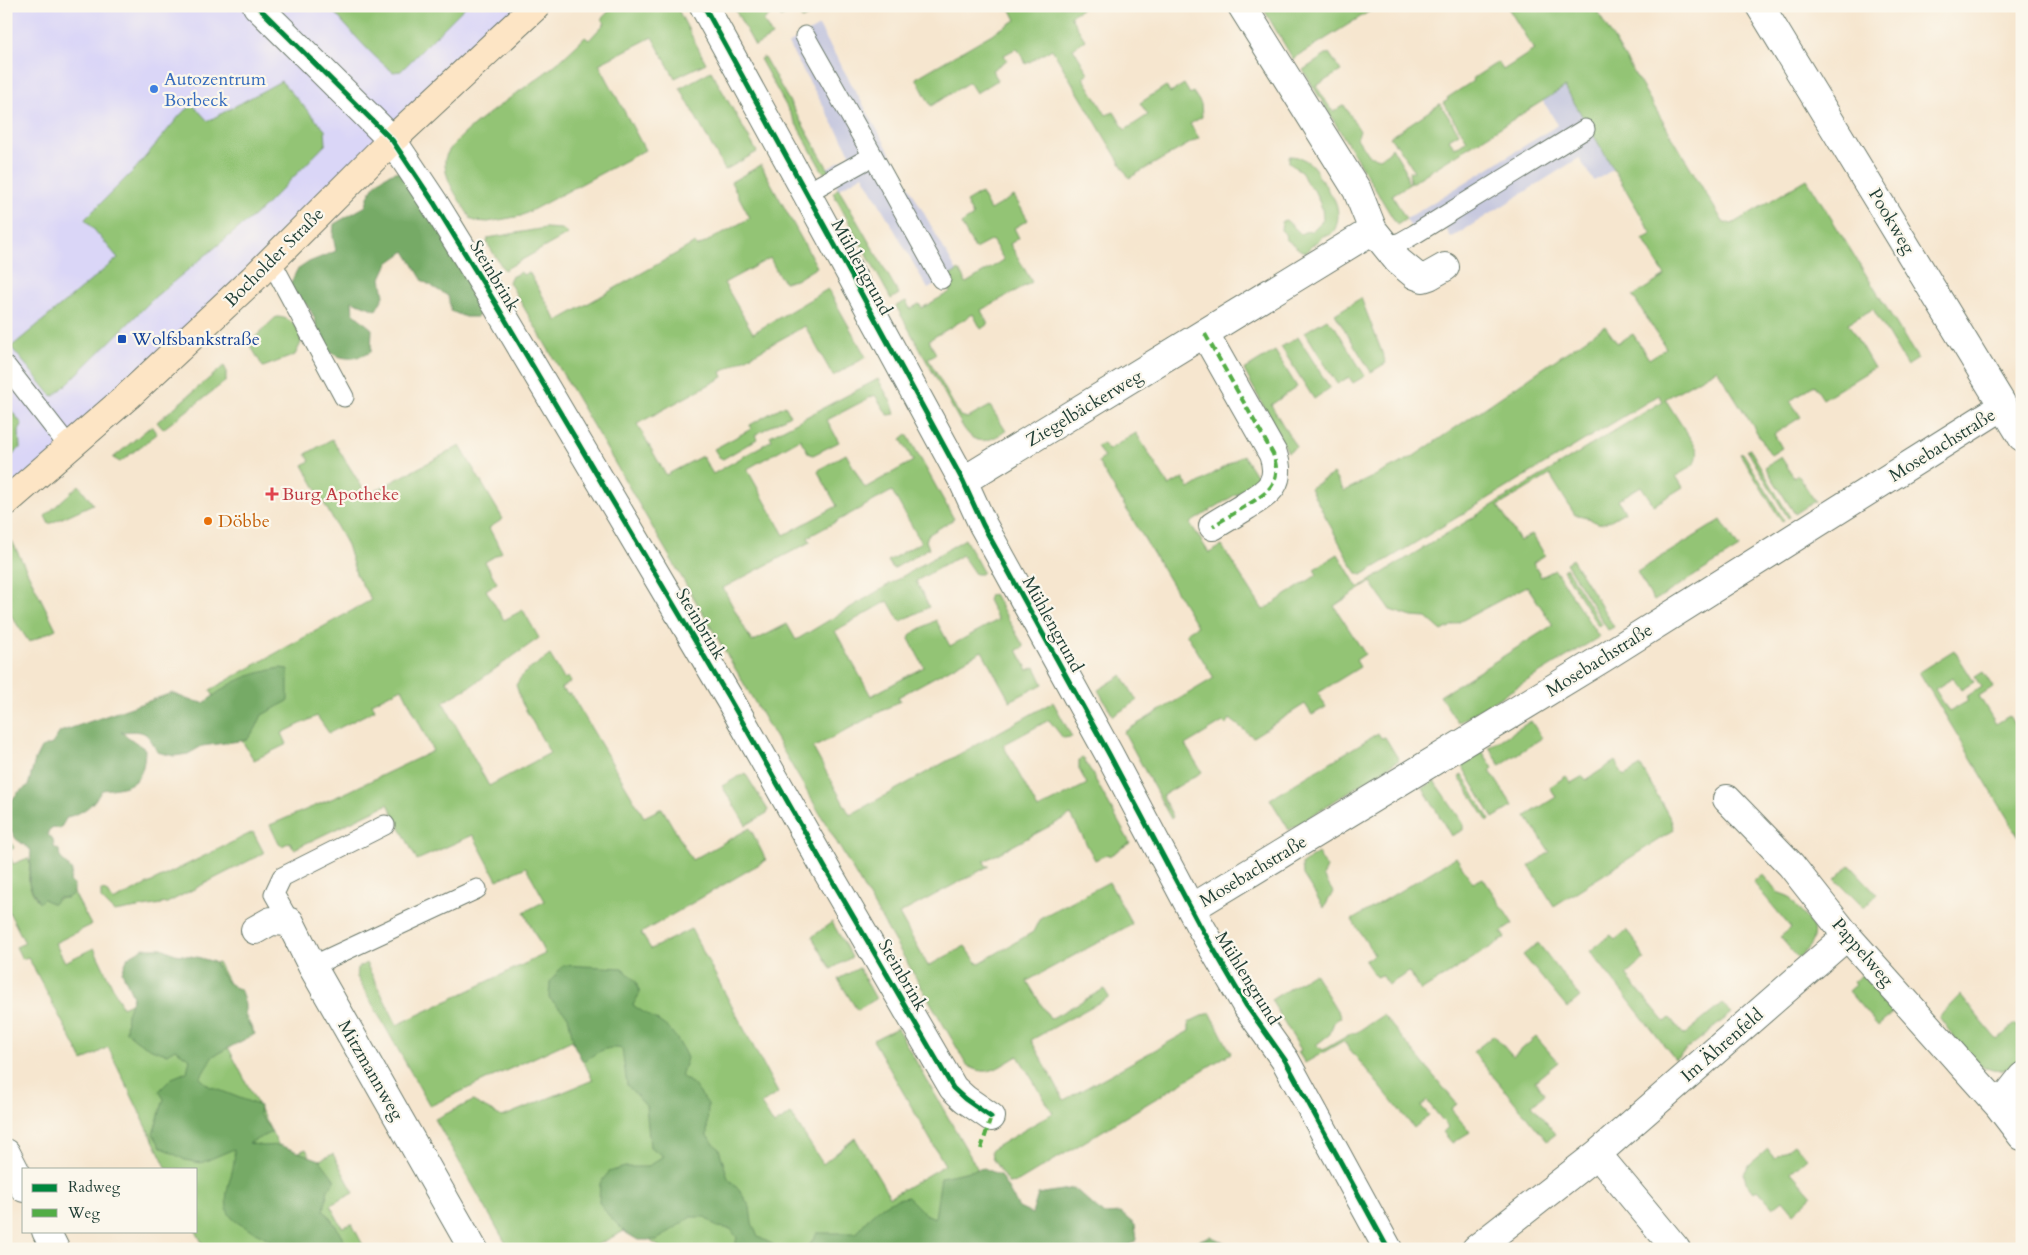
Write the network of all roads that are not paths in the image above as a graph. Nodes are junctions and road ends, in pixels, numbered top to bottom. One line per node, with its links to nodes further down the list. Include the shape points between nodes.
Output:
1 (257, 6): 8 (street)
2 (536, 6): 8 (main road, Bocholder Straße)
3 (704, 6): 10 (street, Mühlengrund)
4 (1242, 6): 11 (street, via 1356,190)
5 (1760, 6): 18 (street, Pookweg)
6 (805, 36): 9 (lane)
7 (1585, 129): 11 (lane, via 1415,234)
8 (392, 140): 12 (main road, Bocholder Straße); 34 (street, Steinbrink, via 496,304 730,700 953,1088)
9 (873, 156): 10 (lane); 14 (lane)
10 (806, 193): 21 (street, Mühlengrund)
11 (1380, 239): 13 (street, via 1415,275 1423,278); 15 (street, Ziegelbäckerweg)
12 (271, 261): 17 (lane); 20 (main road, Bocholder Straße)
13 (1445, 267)
14 (941, 279)
15 (1204, 334): 21 (street, Ziegelbäckerweg); 23 (street, via 1273,454 1276,466 1275,480 1269,491)
16 (6, 366): 20 (lane)
17 (344, 397)
18 (2003, 406): 19 (street, Pookweg); 27 (street, Mosebachstraße, via 1603,658)
19 (2022, 437)
20 (70, 448): 22 (main road, Bocholder Straße)
21 (963, 482): 27 (street, Mühlengrund, via 983,525)
22 (6, 502)
23 (1213, 526)
24 (1727, 799): 30 (street, Pappelweg, via 1790,864)
25 (385, 825): 28 (lane, via 282,877 274,894)
26 (478, 889): 31 (lane)
27 (1192, 908): 42 (street, Mühlengrund, via 1246,1005 1285,1060)
28 (290, 922): 29 (street, via 271,921); 31 (street, Mitzmannweg)
29 (255, 930)
30 (1847, 936): 33 (street, Pappelweg); 37 (street, Im Ährenfeld)
31 (312, 966): 41 (street, Mitzmannweg)
32 (2022, 1077): 33 (street)
33 (1999, 1106): 35 (street, Pappelweg)
34 (991, 1116)
35 (2022, 1136)
36 (6, 1153): 38 (street)
37 (1597, 1154): 43 (street, Im Ährenfeld); 44 (street)
38 (22, 1184)
39 (46, 1232): 40 (street)
40 (54, 1249)
41 (473, 1249)
42 (1388, 1249)
43 (1476, 1249)
44 (1676, 1249)

